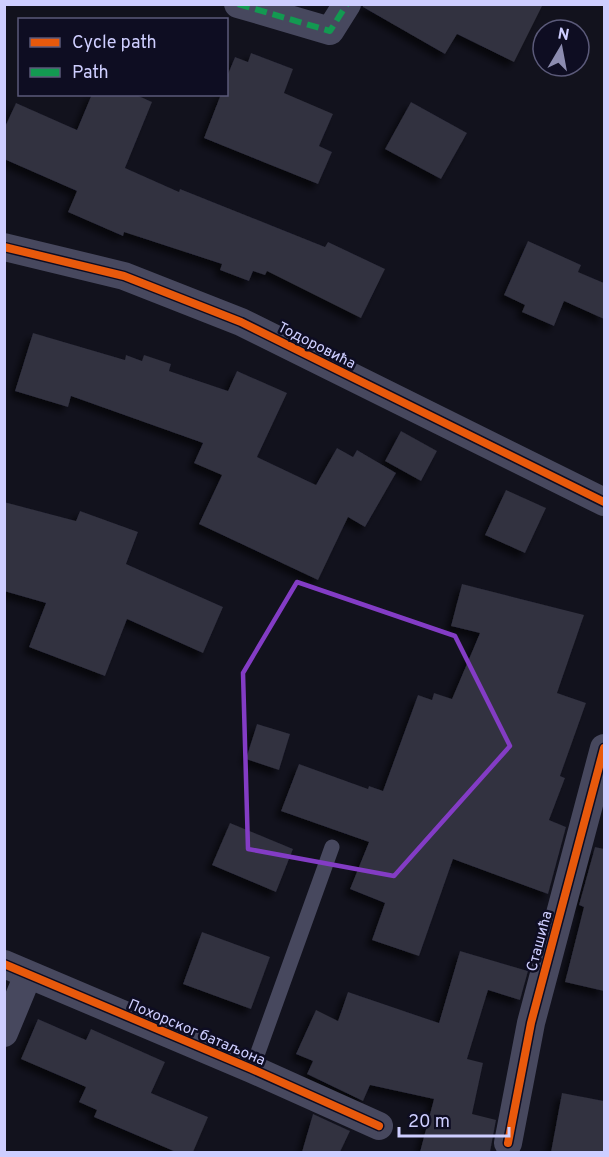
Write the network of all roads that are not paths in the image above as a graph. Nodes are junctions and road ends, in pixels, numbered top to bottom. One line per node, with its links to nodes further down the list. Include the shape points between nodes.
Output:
1 (238, 4): 2 (street, via 330,31)
2 (347, 4)
3 (4, 247): 4 (street, Тодоровића, via 124,276 241,322)
4 (604, 502)
5 (604, 748): 11 (street, Сташића, via 531,1023)
6 (332, 847): 9 (lane)
7 (16, 969): 8 (street, Похорског батаљона); 9 (street, Похорског батаљона)
8 (4, 1033)
9 (252, 1069): 10 (street, Похорског батаљона)
10 (379, 1126)
11 (508, 1143)

